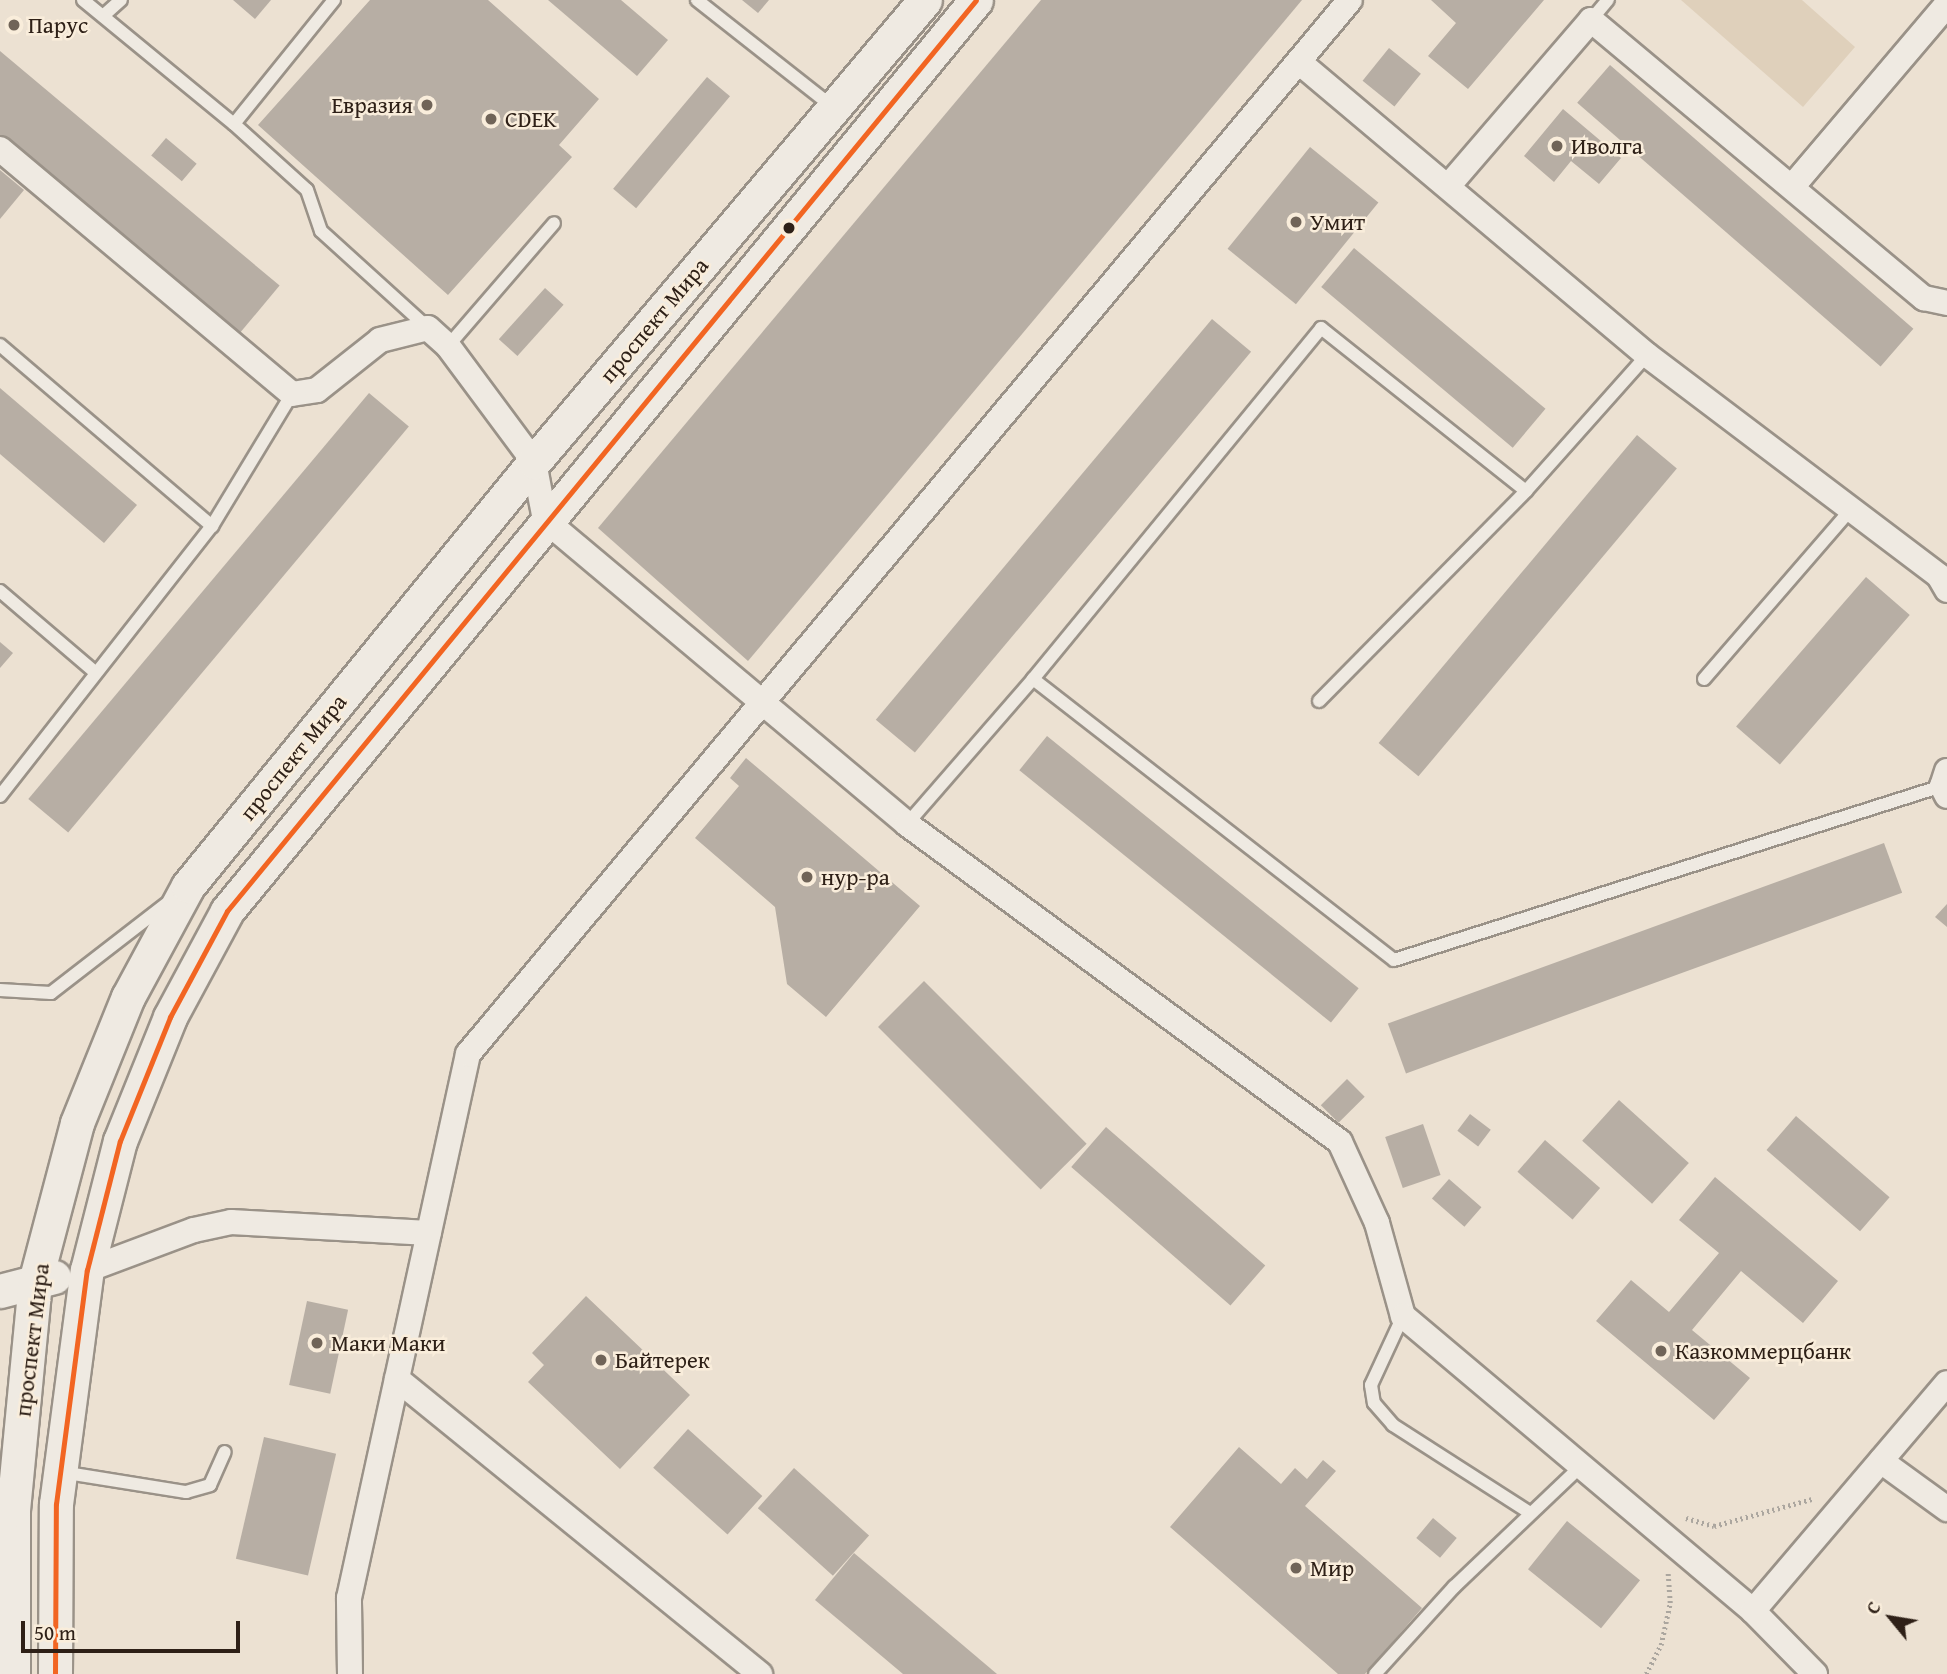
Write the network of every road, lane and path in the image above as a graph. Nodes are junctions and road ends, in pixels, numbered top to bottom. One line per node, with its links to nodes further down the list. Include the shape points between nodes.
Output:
1 (83, 0): 10 (lane)
2 (121, 0): 10 (lane)
3 (334, 0): 14 (lane)
4 (697, 0): 13 (lane)
5 (925, 0): 13 (main road, проспект Мира)
6 (976, 0): 28 (main road, проспект Мира)
7 (1350, 0): 12 (street)
8 (1608, 0): 11 (lane)
9 (1947, 5): 17 (street)
10 (103, 16): 14 (lane)
11 (1591, 20): 16 (street); 17 (street)
12 (1299, 62): 16 (street); 36 (street)
13 (834, 107): 25 (main road, проспект Мира)
14 (234, 124): 20 (lane, via 307,190 321,231)
15 (0, 149): 24 (street)
16 (1450, 184): 23 (street)
17 (1792, 187): 19 (street, via 1924,298)
18 (554, 223): 22 (lane)
19 (1947, 303)
20 (428, 328): 22 (street); 24 (street, via 380,340 317,390)
21 (0, 345): 29 (lane)
22 (448, 346): 25 (street)
23 (1647, 355): 26 (lane); 27 (street)
24 (292, 394): 29 (lane)
25 (534, 462): 28 (street); 40 (main road, проспект Мира)
26 (1526, 491): 34 (lane, via 1321,328); 35 (lane)
27 (1851, 509): 30 (street, via 1939,576); 33 (lane)
28 (545, 520): 36 (street); 43 (main road, проспект Мира, via 227,911 170,1017 120,1140)
29 (212, 526): 32 (lane)
30 (1947, 590)
31 (0, 591): 32 (lane)
32 (96, 673): 38 (lane)
33 (1704, 678)
34 (1034, 679): 37 (lane, via 1394,960); 39 (lane)
35 (1319, 701)
36 (763, 704): 39 (street); 42 (street, via 468,1054)
37 (1945, 785)
38 (0, 796)
39 (907, 824): 46 (street, via 1340,1142 1377,1223)
40 (188, 886): 41 (lane, via 51,993); 44 (main road, проспект Мира, via 128,997 77,1123)
41 (0, 990)
42 (429, 1233): 43 (street, via 231,1222 194,1230); 47 (street)
43 (87, 1269): 44 (main road); 52 (main road, проспект Мира)
44 (35, 1282): 45 (main road); 59 (main road, проспект Мира, via 13,1510)
45 (0, 1291)
46 (1403, 1316): 51 (street); 55 (lane, via 1371,1385 1374,1403 1393,1425)
47 (397, 1379): 61 (street, via 349,1598); 62 (street)
48 (1947, 1382): 50 (street)
49 (225, 1452): 52 (lane, via 210,1485 186,1492)
50 (1881, 1461): 54 (street); 58 (street)
51 (1580, 1468): 55 (lane); 57 (street)
52 (60, 1472): 60 (main road, проспект Мира)
53 (1817, 1497): 56 (path, via 1714,1526)
54 (1947, 1509)
55 (1530, 1513): 63 (lane)
56 (1678, 1515)
57 (1666, 1537): 58 (street); 64 (path, via 1670,1603 1661,1645)
58 (1753, 1611): 65 (street)
59 (13, 1674)
60 (55, 1674)
61 (350, 1674)
62 (760, 1674)
63 (1375, 1674)
64 (1646, 1674)
65 (1815, 1674)

